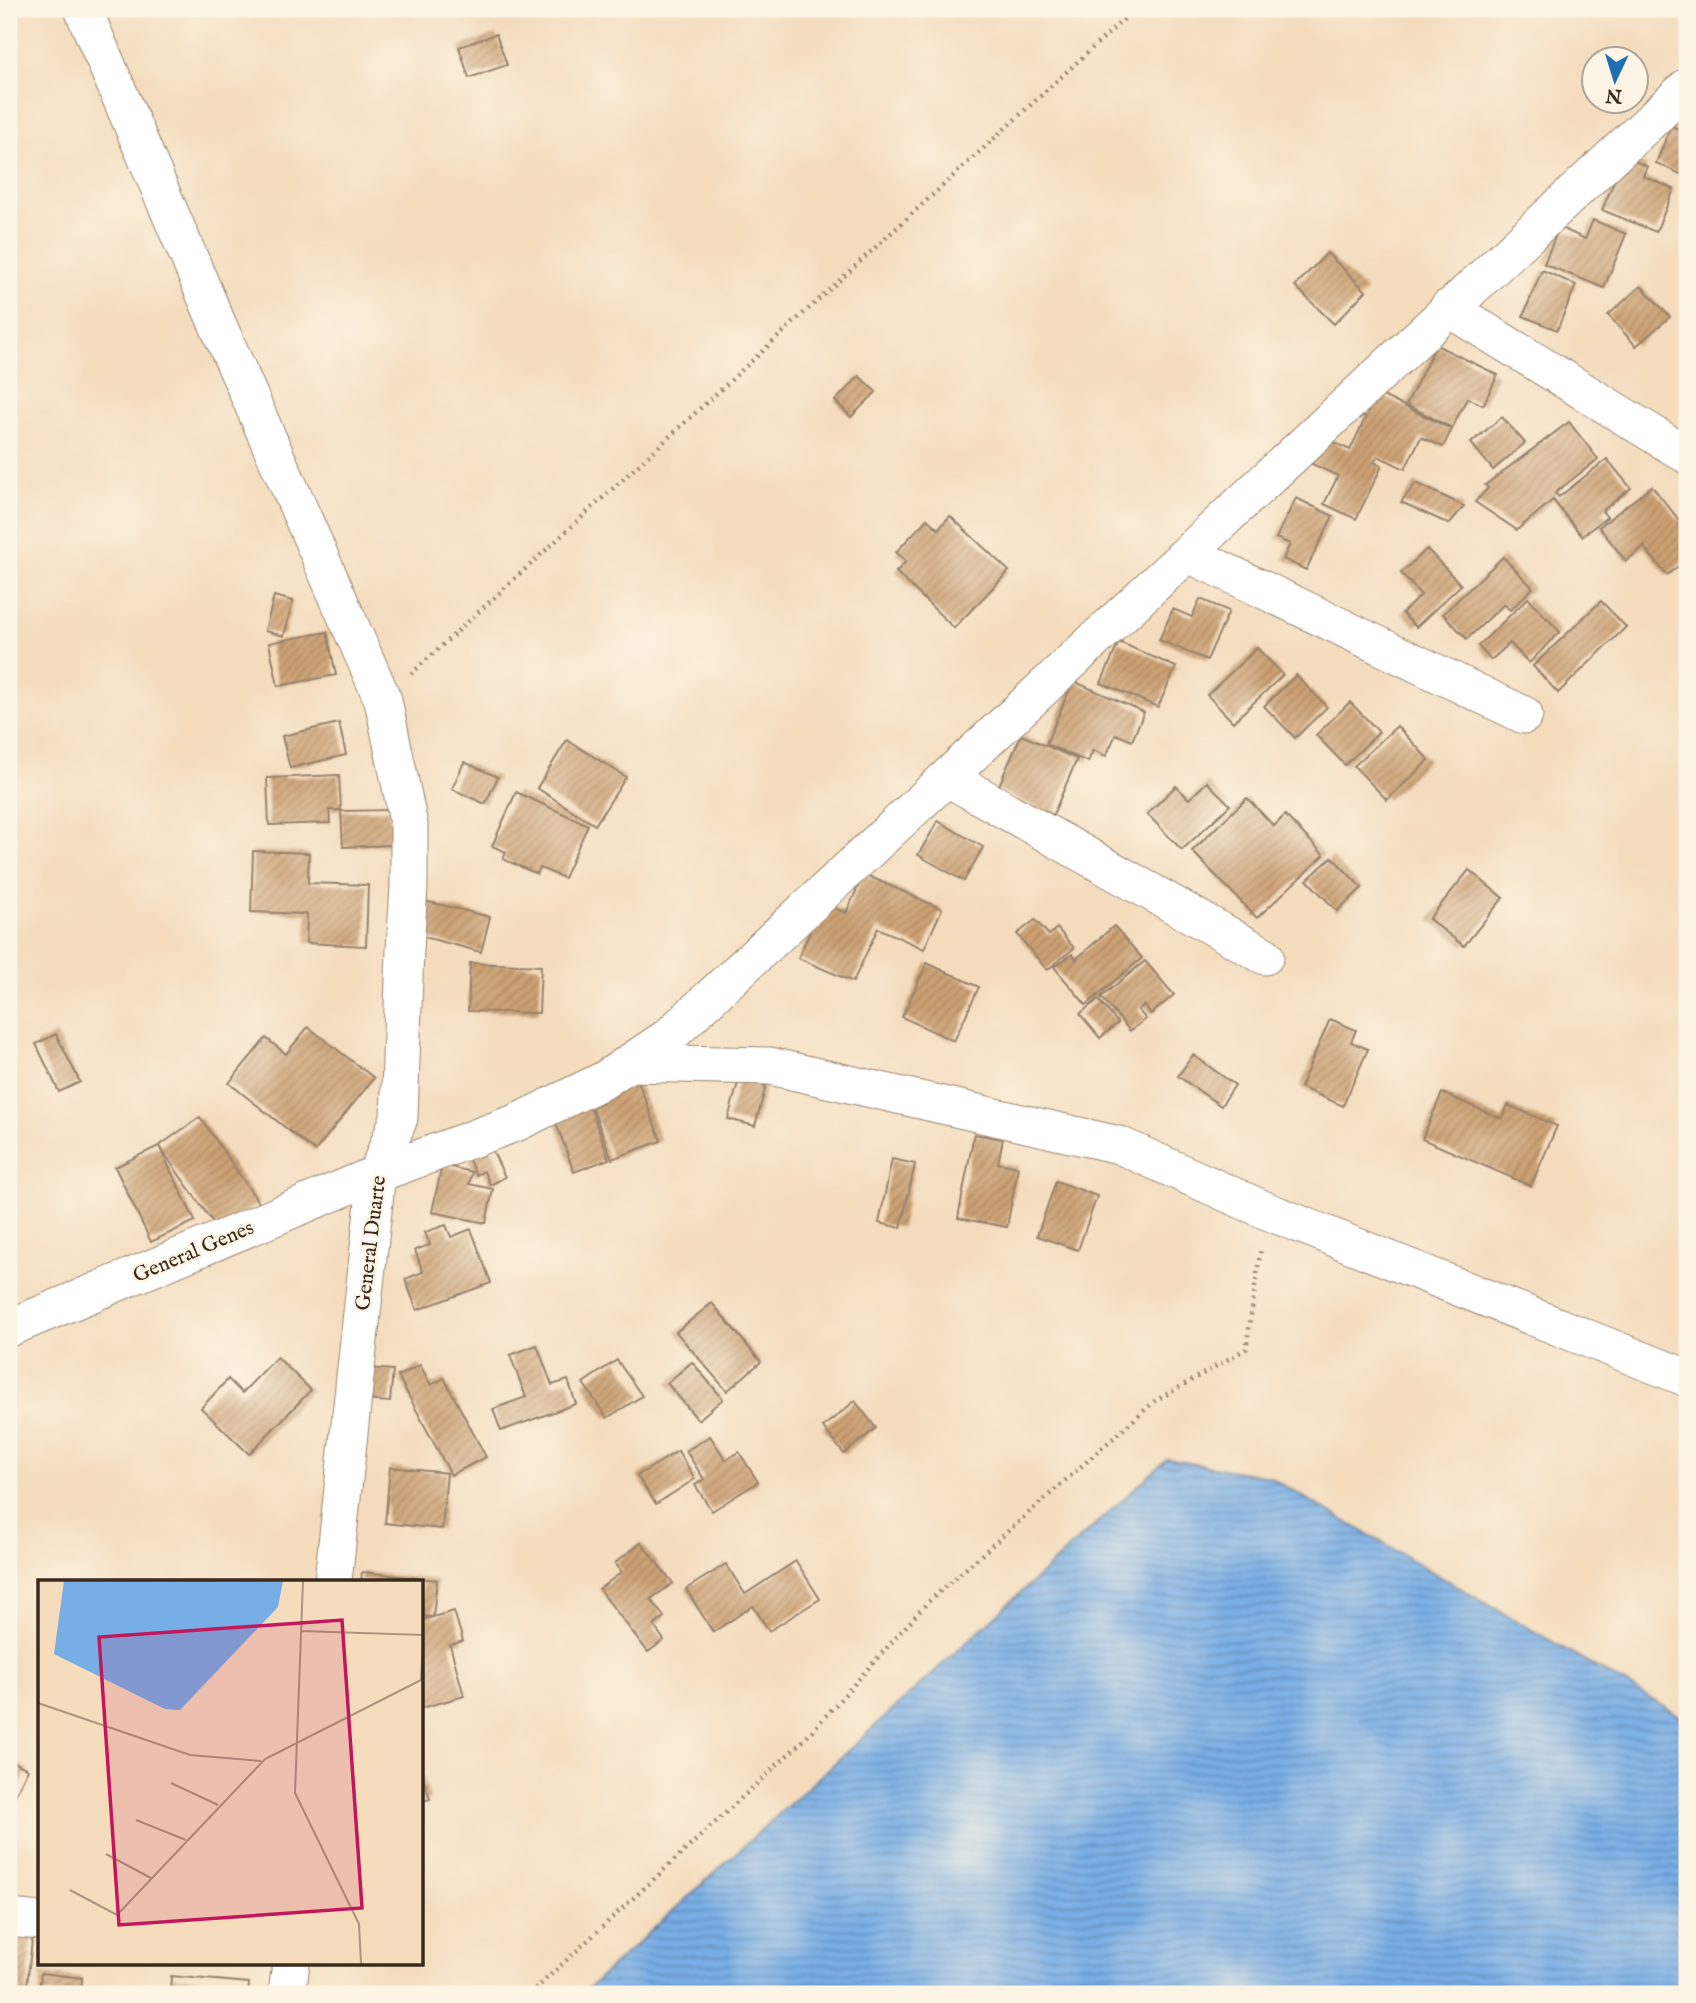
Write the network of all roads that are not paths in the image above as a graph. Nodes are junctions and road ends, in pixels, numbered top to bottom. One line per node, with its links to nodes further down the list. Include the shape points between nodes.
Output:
1 (83, 9): 10 (street, General Duarte, via 383,700 409,825 409,887 399,1118)
2 (1687, 86): 3 (street, General Genes)
3 (1448, 308): 4 (street); 5 (street, General Genes)
4 (1687, 455)
5 (1189, 554): 6 (street); 7 (street, General Genes)
6 (1524, 715)
7 (948, 778): 8 (street); 9 (street, General Genes, via 668,1037)
8 (1265, 956)
9 (629, 1063): 10 (street, General Genes, via 518,1122); 12 (street, via 770,1066 1106,1142)
10 (377, 1174): 11 (street, General Genes); 13 (street, General Duarte)
11 (9, 1328)
12 (1687, 1378)
13 (332, 1580)
14 (9, 1918): 15 (street)
15 (38, 1921)
16 (291, 1965): 17 (street)
17 (288, 1994)

